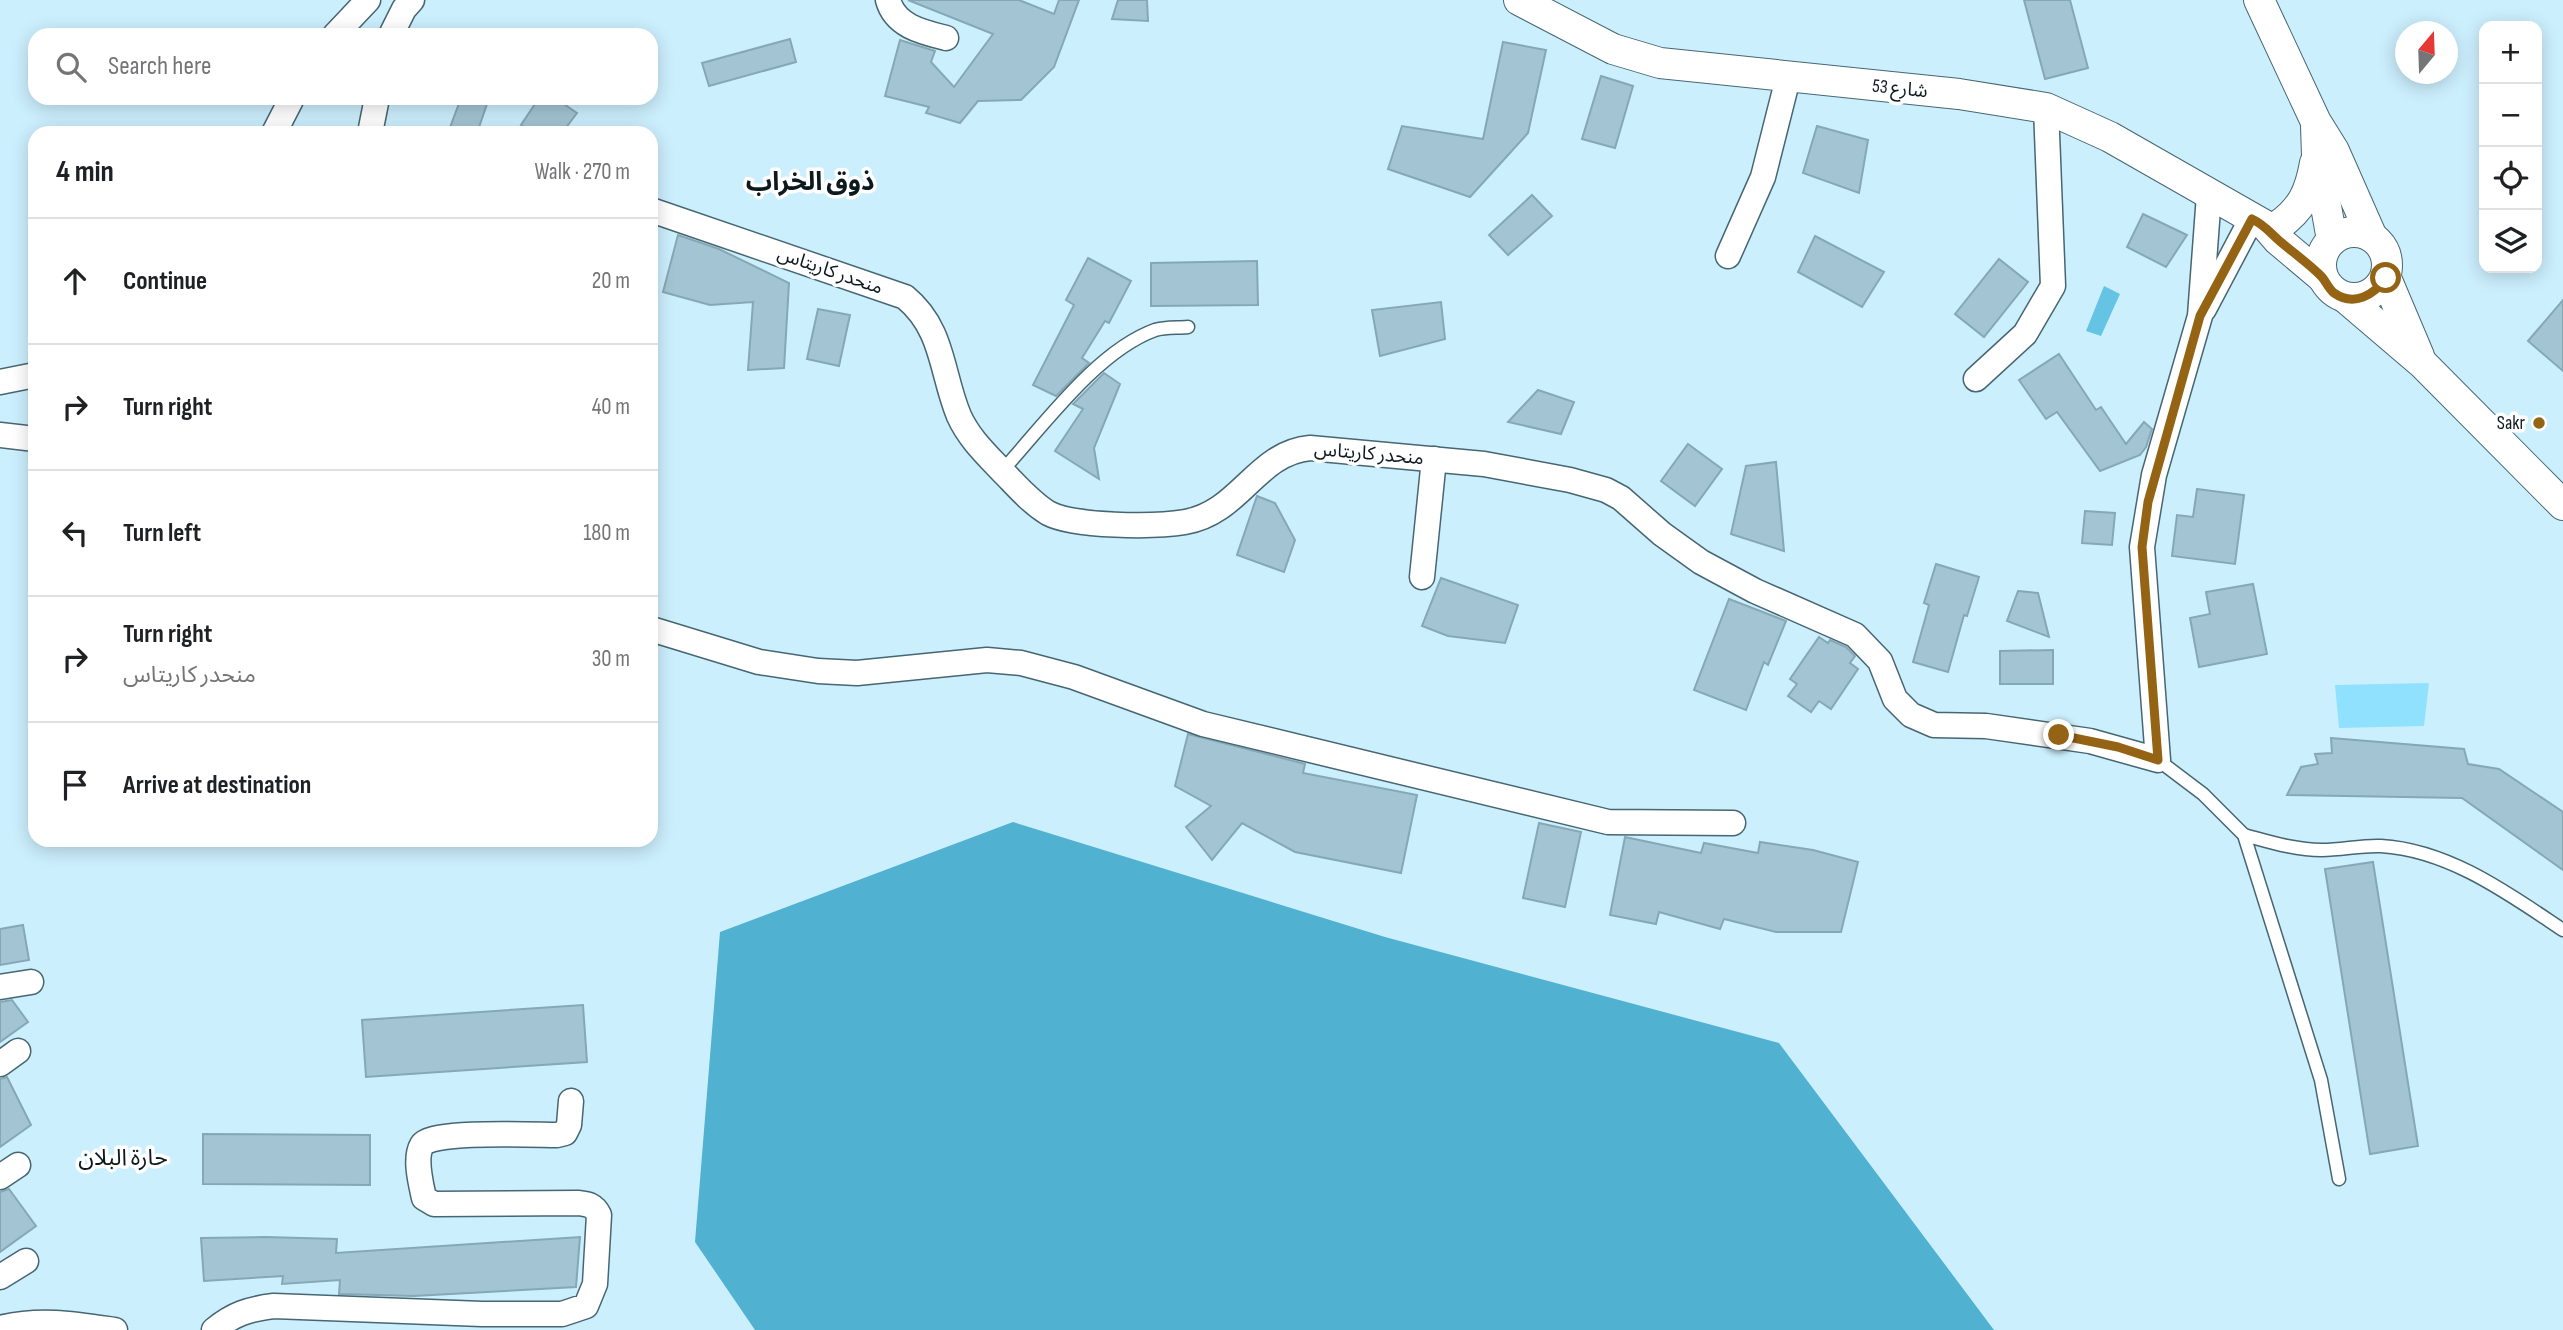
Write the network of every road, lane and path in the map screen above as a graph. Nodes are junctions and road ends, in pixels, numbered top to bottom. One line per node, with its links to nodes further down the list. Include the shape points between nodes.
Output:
1 (368, 0): 6 (street)
2 (412, 0): 7 (street)
3 (888, 0): 8 (street, via 894,15 905,24)
4 (1519, 0): 9 (street, شارع 53, via 1633,56)
5 (2259, 0): 13 (street)
6 (342, 28)
7 (394, 28)
8 (946, 38)
9 (1788, 78): 12 (street, شارع 53, via 1959,94); 22 (street, via 1763,177)
10 (288, 105): 14 (street)
11 (375, 105): 15 (street)
12 (2046, 108): 17 (street, شارع 53, via 2110,137); 30 (street, via 2053,286 2025,334)
13 (2316, 122): 16 (street); 20 (street)
14 (278, 126)
15 (371, 126)
16 (2316, 156): 19 (street, via 2310,189 2295,214); 21 (street)
17 (2209, 195): 19 (street, شارع 53); 26 (street)
18 (658, 212): 35 (street, منحدر كاريتاس, via 905,297 930,325 965,428)
19 (2265, 223): 21 (street); 23 (street); 26 (street)
20 (2372, 237): 21 (street, via 2344,233); 24 (street, via 2388,262)
21 (2331, 241): 23 (street, via 2320,264)
22 (1728, 256)
23 (2322, 277): 25 (street, via 2336,295)
24 (2386, 278): 25 (street, via 2377,291); 28 (street)
25 (2347, 299): 28 (street)
26 (2200, 316): 39 (street, via 2154,475 2142,547)
27 (1188, 327): 35 (lane, via 1157,329 1097,365)
28 (2422, 363): 36 (street)
29 (28, 376): 31 (street)
30 (1976, 379)
31 (0, 382)
32 (0, 435): 33 (street)
33 (28, 438)
34 (1434, 459): 35 (street, منحدر كاريتاس, via 1294,450 1278,457 1201,519 1165,524 1060,519 1035,503); 37 (street); 39 (street, منحدر كاريتاس, via 1510,468 1606,490 1621,498 1701,562 1855,635 1880,661 1901,707 1923,720 2059,735)
35 (1002, 471)
36 (2563, 505)
37 (1422, 578)
38 (658, 631): 40 (street, via 758,662 818,671 857,673 987,660 1021,663 1074,677 1203,724 1608,822)
39 (2158, 760): 41 (lane, via 2203,794)
40 (1733, 823)
41 (2244, 835): 42 (lane, via 2300,848 2381,846 2426,854 2475,875); 46 (lane, via 2321,1080)
42 (2563, 930)
43 (31, 982): 44 (street)
44 (0, 987)
45 (571, 1101): 52 (street, via 565,1133 435,1137 420,1147 419,1164 424,1198 434,1204 578,1203 596,1209 596,1284 586,1306 562,1314 495,1314 274,1306 248,1309)
46 (2339, 1179)
47 (26, 1261): 48 (street)
48 (0, 1277)
49 (58, 1326): 50 (street, via 25,1322); 51 (street)
50 (0, 1328)
51 (115, 1330)
52 (214, 1330)

